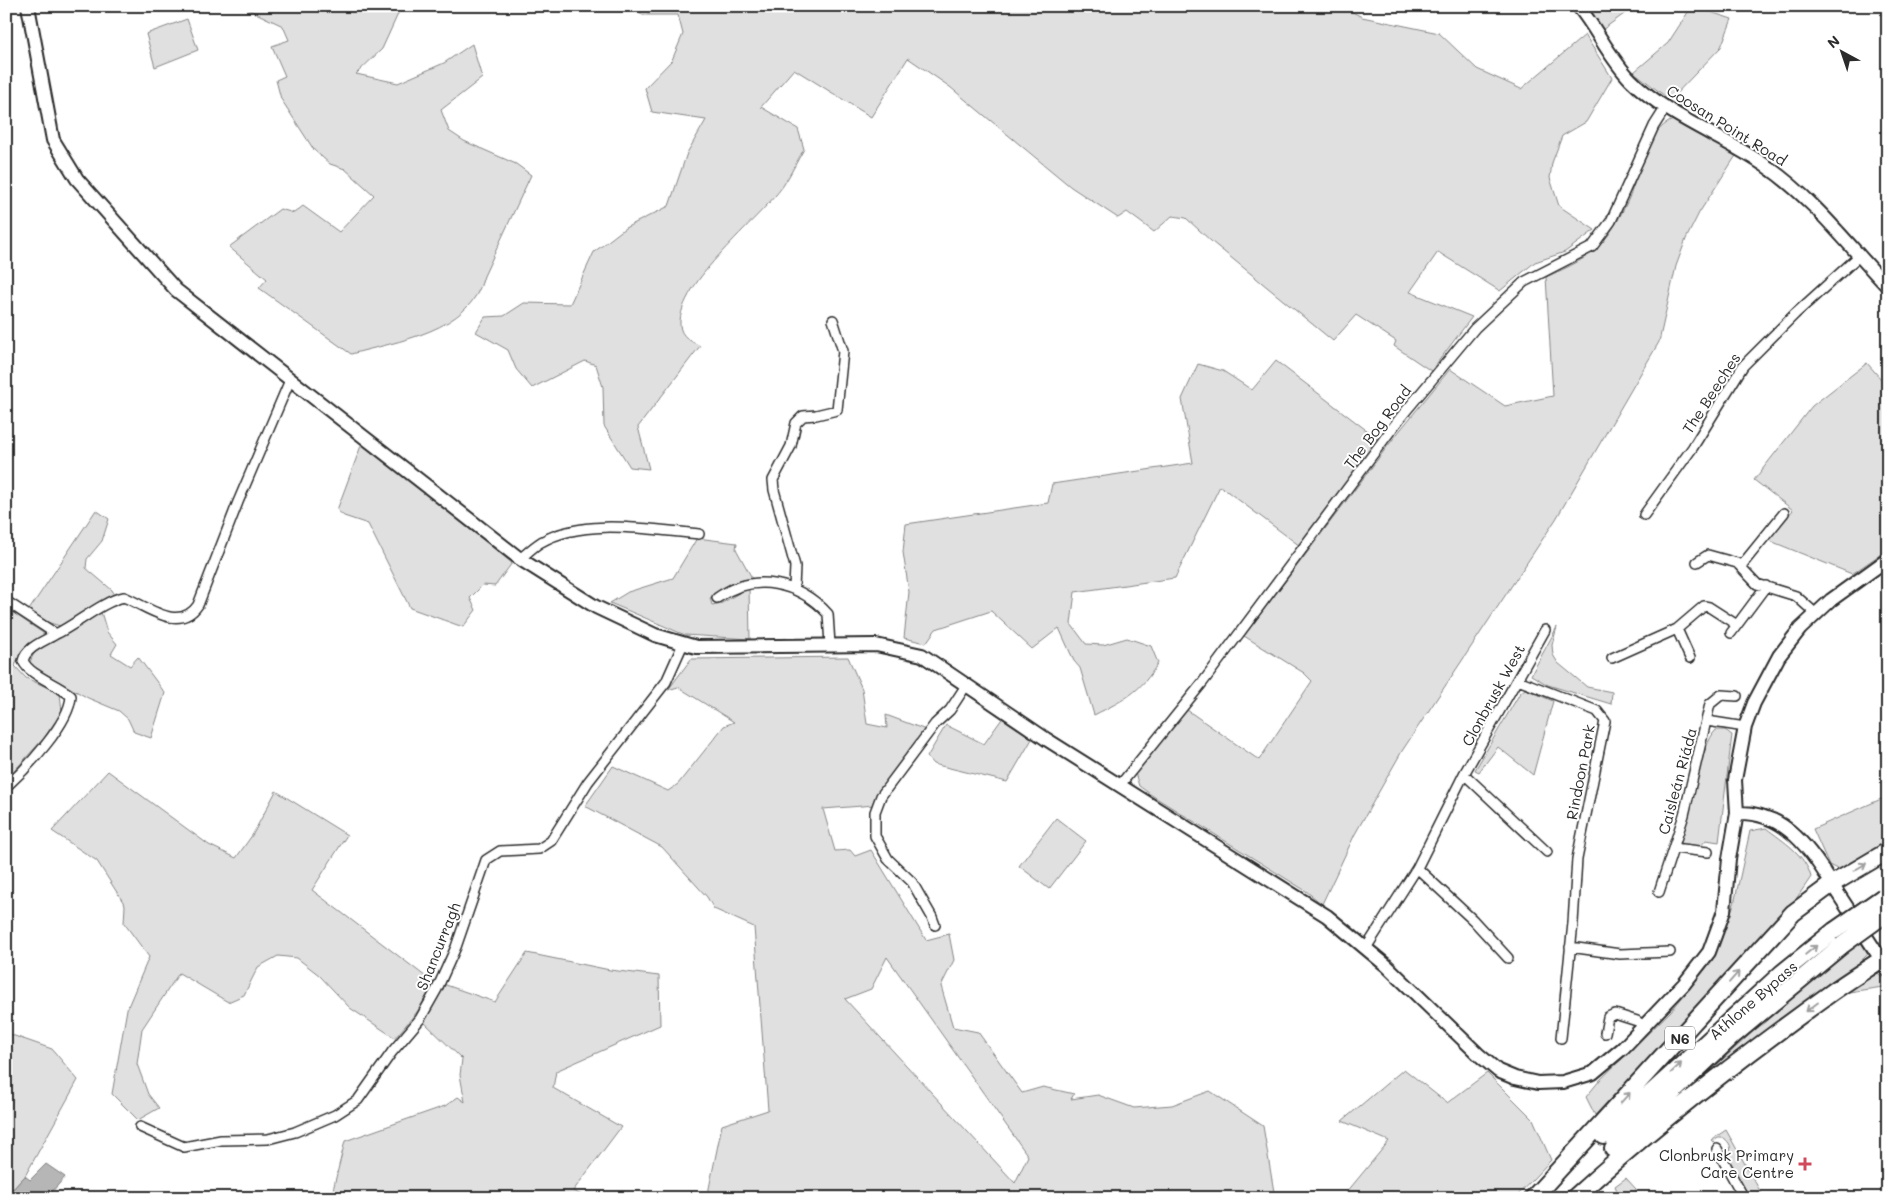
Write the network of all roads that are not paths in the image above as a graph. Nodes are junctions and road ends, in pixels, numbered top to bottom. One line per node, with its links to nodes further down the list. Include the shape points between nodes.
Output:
1 (28, 6): 7 (street, via 53,140 77,180 176,290)
2 (1578, 6): 3 (street, Coosan Point Road, via 1632,80)
3 (1666, 107): 4 (street, Coosan Point Road, via 1772,170); 33 (street, The Bog Road, via 1654,126 1611,221 1592,247 1524,282 1475,328 1400,418 1203,682)
4 (1859, 256): 5 (street, Coosan Point Road); 9 (street, The Beeches, via 1743,366 1693,447)
5 (1888, 287)
6 (833, 320): 16 (street, via 844,351 836,410 803,416 796,423 791,446 774,480 795,566)
7 (290, 380): 11 (street); 22 (street, via 192,615 176,619 167,617 124,597)
8 (1784, 513): 14 (street)
9 (1644, 515)
10 (700, 534): 11 (street, via 629,528 572,530 540,543)
11 (520, 559): 23 (street, via 596,607)
12 (1888, 559): 19 (street)
13 (1697, 562): 14 (street, via 1708,554)
14 (1741, 566): 15 (street, via 1755,583)
15 (1766, 586): 19 (street, via 1798,597); 20 (street, via 1734,629 1704,606)
16 (794, 588): 17 (street, via 745,583); 24 (street, via 815,600 828,614)
17 (717, 598)
18 (6, 601): 22 (street)
19 (1815, 613): 31 (street, via 1779,656)
20 (1677, 629): 25 (street); 26 (street)
21 (1545, 630): 27 (street, Clonbrusk West)
22 (56, 634): 34 (street, via 33,647 23,661 29,670 52,681 71,696 70,706 60,726)
23 (683, 644): 24 (street); 54 (street, Shancurragh, via 674,670 663,687 597,769 551,842 539,850 500,850 486,860 456,947 437,989 420,1019 358,1100 335,1115 295,1132 268,1139 221,1140 184,1147)
24 (830, 644): 28 (street, via 876,645 922,655)
25 (1612, 658)
26 (1690, 658)
27 (1518, 680): 32 (street, Clonbrusk West); 46 (street, Rindoon Park, via 1597,712 1604,718 1577,859)
28 (967, 684): 33 (street); 44 (street, via 881,796 875,812 875,836 879,844 888,859 912,882)
29 (1737, 696): 30 (street, Caisleán Riáda, via 1724,694 1714,699)
30 (1707, 720): 31 (street, Caisleán Riáda); 36 (street, Caisleán Riáda)
31 (1745, 727): 35 (street, via 1735,780)
32 (1464, 774): 38 (street); 40 (street, Clonbrusk West)
33 (1120, 785): 47 (street, via 1327,916)
34 (6, 787)
35 (1737, 813): 41 (street, via 1752,813 1795,834 1814,855); 51 (street, via 1724,911 1712,946 1697,968)
36 (1674, 848): 39 (street, Caisleán Riáda); 42 (street, Caisleán Riáda)
37 (1888, 851): 41 (highway, N6, one-way to 37)
38 (1547, 852)
39 (1708, 852)
40 (1418, 868): 47 (street, Clonbrusk West); 49 (street, via 1474,920)
41 (1832, 884): 50 (street); 56 (highway, N6, one-way to 41, via 1786,921)
42 (1659, 892)
43 (1886, 901): 45 (highway, Athlone Bypass / N6, bridge)
44 (934, 924)
45 (1837, 938): 57 (highway, Athlone Bypass / N6, one-way to 45, via 1782,972); 58 (highway, Athlone Bypass / N6)
46 (1570, 947): 48 (street, via 1620,954); 53 (street)
47 (1366, 948): 51 (street, via 1488,1064 1515,1078 1552,1083 1586,1076 1610,1060)
48 (1670, 952)
49 (1508, 958)
50 (1886, 961): 59 (highway, one-way to 59, via 1829,994 1630,1147)
51 (1644, 1027): 52 (street, via 1632,1018 1615,1014 1608,1017)
52 (1606, 1034)
53 (1561, 1038)
54 (140, 1127)
55 (1717, 1149): 60 (street)
56 (1533, 1198)
57 (1538, 1198)
58 (1562, 1198)
59 (1574, 1198)
60 (1744, 1198)

